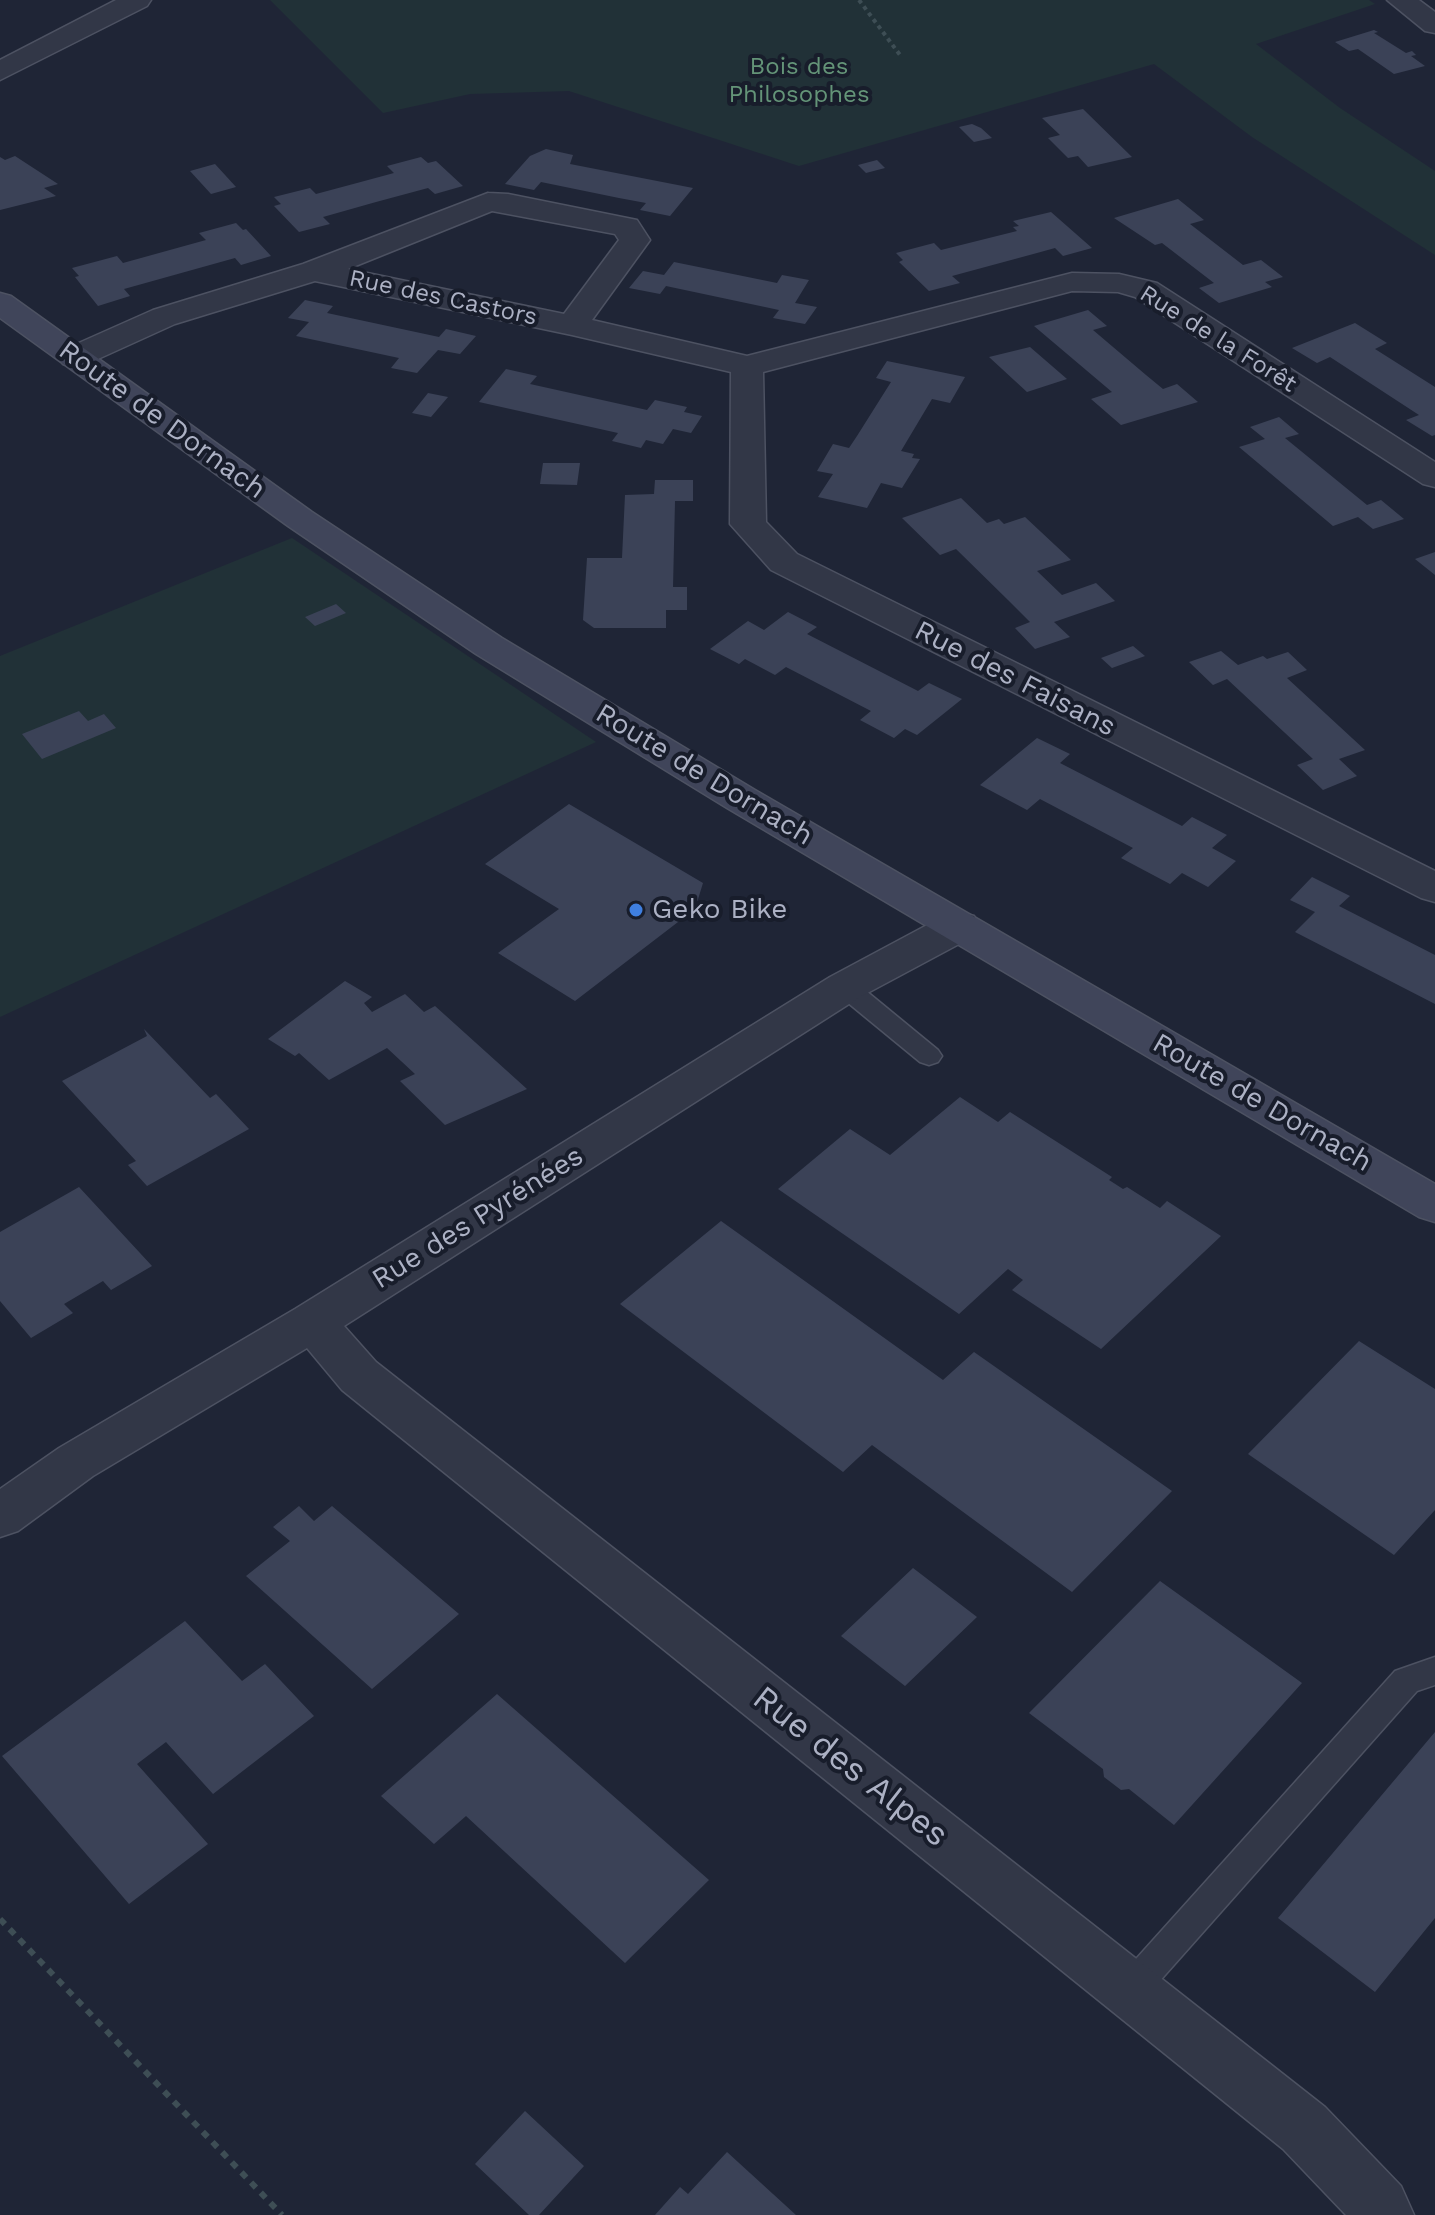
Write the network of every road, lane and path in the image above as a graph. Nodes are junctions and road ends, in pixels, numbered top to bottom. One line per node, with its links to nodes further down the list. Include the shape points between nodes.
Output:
1 (137, 0): 6 (street)
2 (859, 0): 5 (path)
3 (1401, 0): 4 (street)
4 (1435, 25)
5 (900, 55)
6 (0, 71)
7 (314, 271): 9 (street, Rue des Castors); 9 (street, Rue des Castors, via 488,202 626,227 635,240); 10 (street, Rue des Castors, via 164,317)
8 (0, 303): 10 (main road, Route de Dornach)
9 (572, 325): 11 (street, Rue des Castors)
10 (75, 357): 14 (main road, Route de Dornach, via 431,609)
11 (747, 366): 12 (street, Rue de la Forêt, via 1072,282 1119,283 1146,290); 13 (street, Rue des Faisans, via 748,524 784,562)
12 (1435, 477)
13 (1435, 888)
14 (959, 926): 15 (street, Rue des Pyrénées); 17 (main road, Route de Dornach)
15 (845, 987): 16 (lane); 18 (street, Rue des Pyrénées)
16 (929, 1056)
17 (1435, 1205)
18 (312, 1322): 19 (street, Rue des Pyrénées, via 76,1462); 22 (street, Rue des Alpes, via 359,1376)
19 (0, 1516)
20 (1435, 1671): 22 (lane, via 1406,1681)
21 (0, 1919): 23 (path)
22 (1130, 1990): 24 (street, Rue des Alpes, via 1304,2128)
23 (282, 2215)
24 (1384, 2215)

